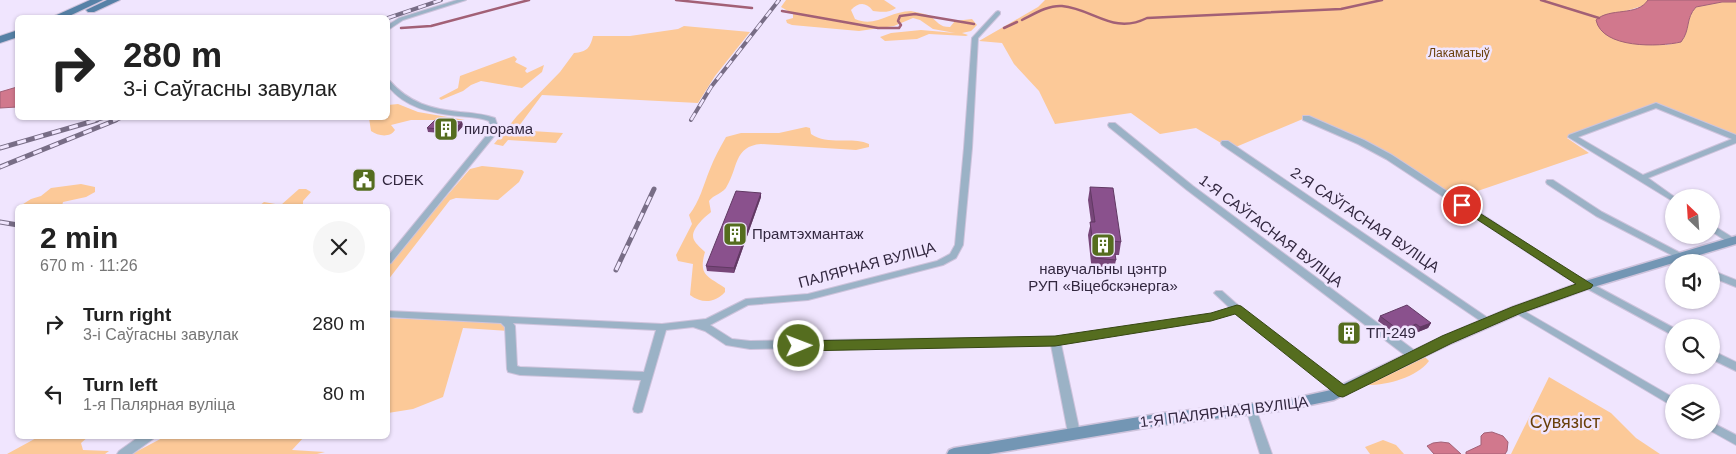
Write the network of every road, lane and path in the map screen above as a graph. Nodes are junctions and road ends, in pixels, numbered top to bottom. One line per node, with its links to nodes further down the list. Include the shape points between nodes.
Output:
1 (98, 0): 5 (main road)
2 (115, 0): 6 (main road)
3 (463, 0): 7 (street, via 401,19)
4 (998, 13): 35 (street, ПАЛЯРНАЯ ВУЛІЦА, via 975,38 959,245 953,256 940,263 808,297 746,302 708,322)
5 (62, 15)
6 (81, 15)
7 (390, 27)
8 (15, 34): 9 (main road)
9 (0, 40)
10 (15, 42): 11 (main road)
11 (0, 48)
12 (390, 84): 24 (street, via 400,97 411,103 435,110 484,116 492,120 495,130)
13 (1306, 118): 28 (street, via 1389,157)
14 (1112, 126): 39 (street, 1-Я САЎГАСНАЯ ВУЛІЦА)
15 (1736, 139): 17 (street); 17 (street, via 1656,105 1572,137)
16 (1225, 144): 34 (street, 2-Я САЎГАСНАЯ ВУЛІЦА)
17 (1642, 178): 19 (street)
18 (1550, 182): 22 (street, via 1599,214)
19 (1665, 194)
20 (1720, 232): 21 (street)
21 (1734, 240): 23 (street, 1-Я ПАЛЯРНАЯ ВУЛІЦА)
22 (1674, 254)
23 (1700, 254)
24 (390, 259)
25 (1665, 265): 28 (street, 1-Я ПАЛЯРНАЯ ВУЛІЦА)
26 (1720, 276): 27 (street)
27 (1736, 284)
28 (1586, 285): 31 (street, 1-Я ПАЛЯРНАЯ ВУЛІЦА); 37 (street)
29 (1219, 293): 30 (street)
30 (1237, 309): 38 (street, ПАЛЯРНАЯ ВУЛІЦА, via 1211,317); 43 (street)
31 (1517, 310): 34 (street, 1-Я ПАЛЯРНАЯ ВУЛІЦА); 44 (street)
32 (390, 314): 33 (street, ПАЛЯРНАЯ ВУЛІЦА)
33 (503, 319): 36 (street, ПАЛЯРНАЯ ВУЛІЦА); 42 (street, via 510,326 512,369)
34 (1488, 322): 39 (street, 1-Я ПАЛЯРНАЯ ВУЛІЦА)
35 (690, 325): 36 (street, ПАЛЯРНАЯ ВУЛІЦА); 38 (street, ПАЛЯРНАЯ ВУЛІЦА, via 708,328 730,342 750,345)
36 (662, 326): 42 (street)
37 (1665, 328)
38 (1055, 341): 48 (street)
39 (1414, 356): 43 (street, 1-Я ПАЛЯРНАЯ ВУЛІЦА)
40 (1720, 359): 41 (street)
41 (1736, 368)
42 (648, 376): 45 (street)
43 (1343, 392): 46 (street, 1-Я ПАЛЯРНАЯ ВУЛІЦА)
44 (1665, 399)
45 (638, 409)
46 (1251, 409): 48 (street, 1-Я ПАЛЯРНАЯ ВУЛІЦА, via 1163,418); 53 (street)
47 (1720, 431): 50 (street)
48 (1074, 433): 52 (street, 1-Я ПАЛЯРНАЯ ВУЛІЦА)
49 (144, 439): 51 (street)
50 (1736, 441)
51 (123, 454)
52 (954, 454)
53 (1266, 454)

